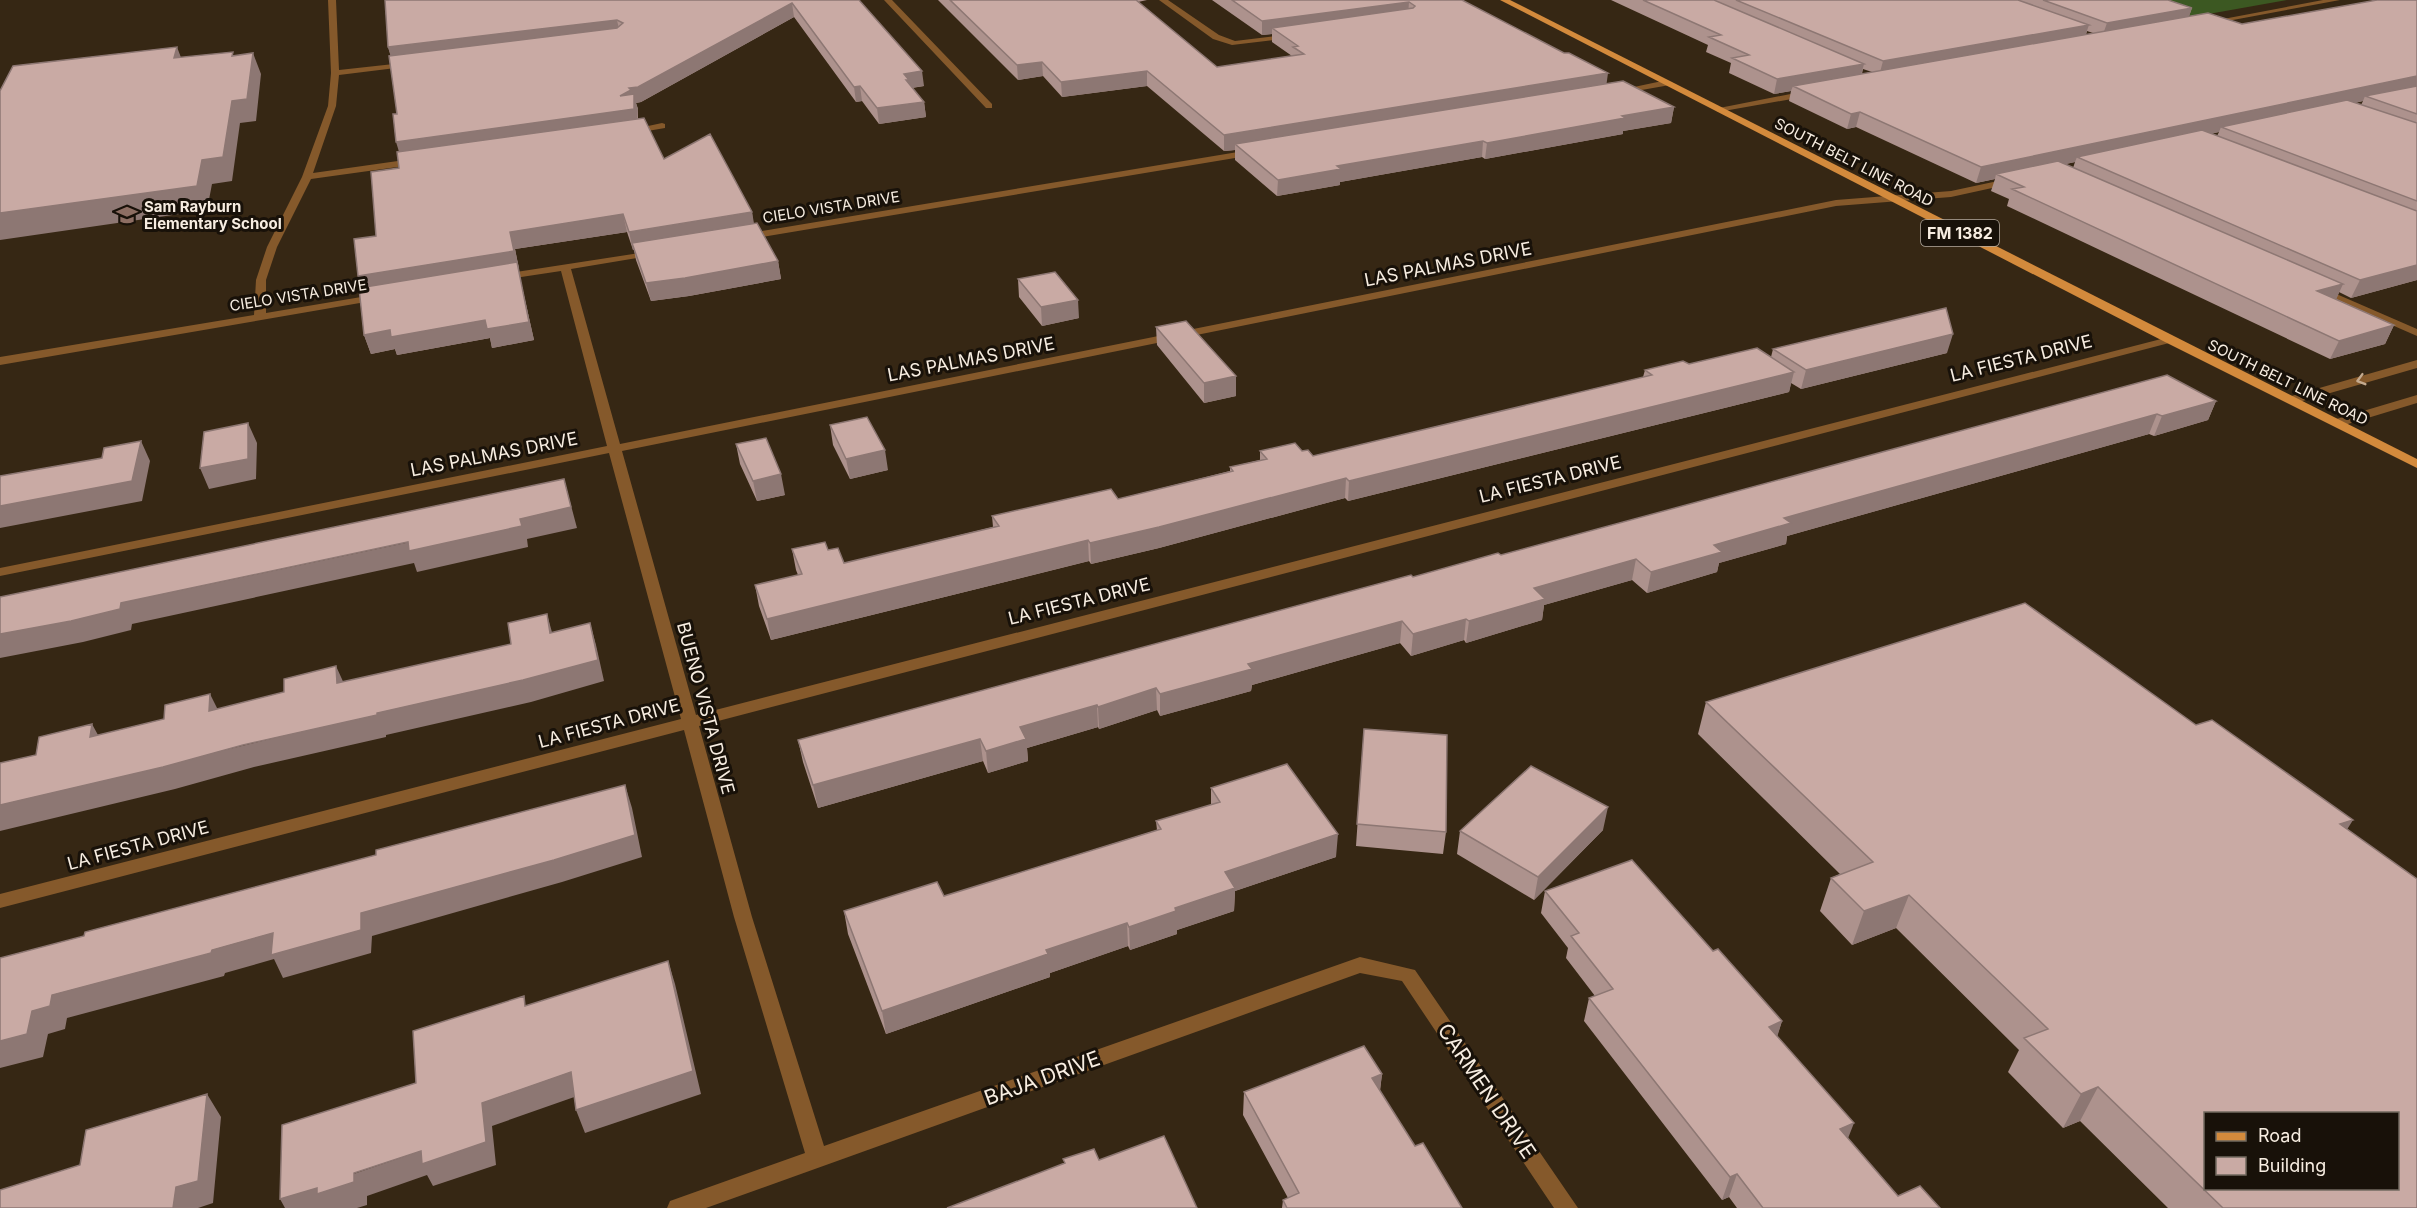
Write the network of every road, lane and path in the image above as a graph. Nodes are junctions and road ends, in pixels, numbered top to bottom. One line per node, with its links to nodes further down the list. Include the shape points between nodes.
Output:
1 (332, 0): 9 (street)
2 (888, 0): 13 (street)
3 (1163, 0): 7 (street, via 1216,37 1234,43)
4 (1504, 0): 10 (main road, SOUTH BELT LINE ROAD / FM 1382)
5 (2336, 0): 6 (street)
6 (2196, 25)
7 (1304, 34)
8 (418, 63): 9 (street)
9 (335, 74): 19 (street, via 332,105)
10 (1667, 83): 12 (street); 14 (main road, SOUTH BELT LINE ROAD / FM 1382)
11 (1821, 91): 14 (street)
12 (1608, 93)
13 (989, 106)
14 (1718, 109): 21 (main road, SOUTH BELT LINE ROAD / FM 1382)
15 (662, 126): 16 (street)
16 (615, 133)
17 (1270, 150): 22 (street, CIELO VISTA DRIVE)
18 (425, 160): 19 (street)
19 (307, 177): 28 (street, via 272,247 261,280)
20 (2019, 179): 21 (street, LAS PALMAS DRIVE, via 1951,194)
21 (1893, 198): 30 (main road, SOUTH BELT LINE ROAD / FM 1382); 36 (street, LAS PALMAS DRIVE, via 1836,203)
22 (730, 239)
23 (671, 249): 24 (street)
24 (565, 267): 25 (street); 36 (street, BUENO VISTA DRIVE)
25 (494, 278)
26 (2312, 286): 29 (street)
27 (389, 295): 28 (street, CIELO VISTA DRIVE)
28 (260, 316): 31 (street, CIELO VISTA DRIVE)
29 (2417, 333)
30 (2169, 340): 34 (main road, SOUTH BELT LINE ROAD / FM 1382); 39 (street, LA FIESTA DRIVE)
31 (0, 361)
32 (2417, 364): 34 (street, one-way to 34)
33 (2417, 399): 35 (street)
34 (2292, 400): 35 (main road, SOUTH BELT LINE ROAD / FM 1382)
35 (2338, 423): 37 (main road, SOUTH BELT LINE ROAD / FM 1382)
36 (615, 448): 38 (street, LAS PALMAS DRIVE); 39 (street, BUENO VISTA DRIVE)
37 (2417, 464)
38 (0, 572)
39 (690, 722): 40 (street, LA FIESTA DRIVE); 42 (street, BUENO VISTA DRIVE, via 743,917)
40 (0, 900)
41 (1408, 975): 42 (street, BAJA DRIVE, via 1360,965); 44 (street, CARMEN DRIVE)
42 (817, 1158): 43 (street, BAJA DRIVE)
43 (678, 1208)
44 (1567, 1208)

